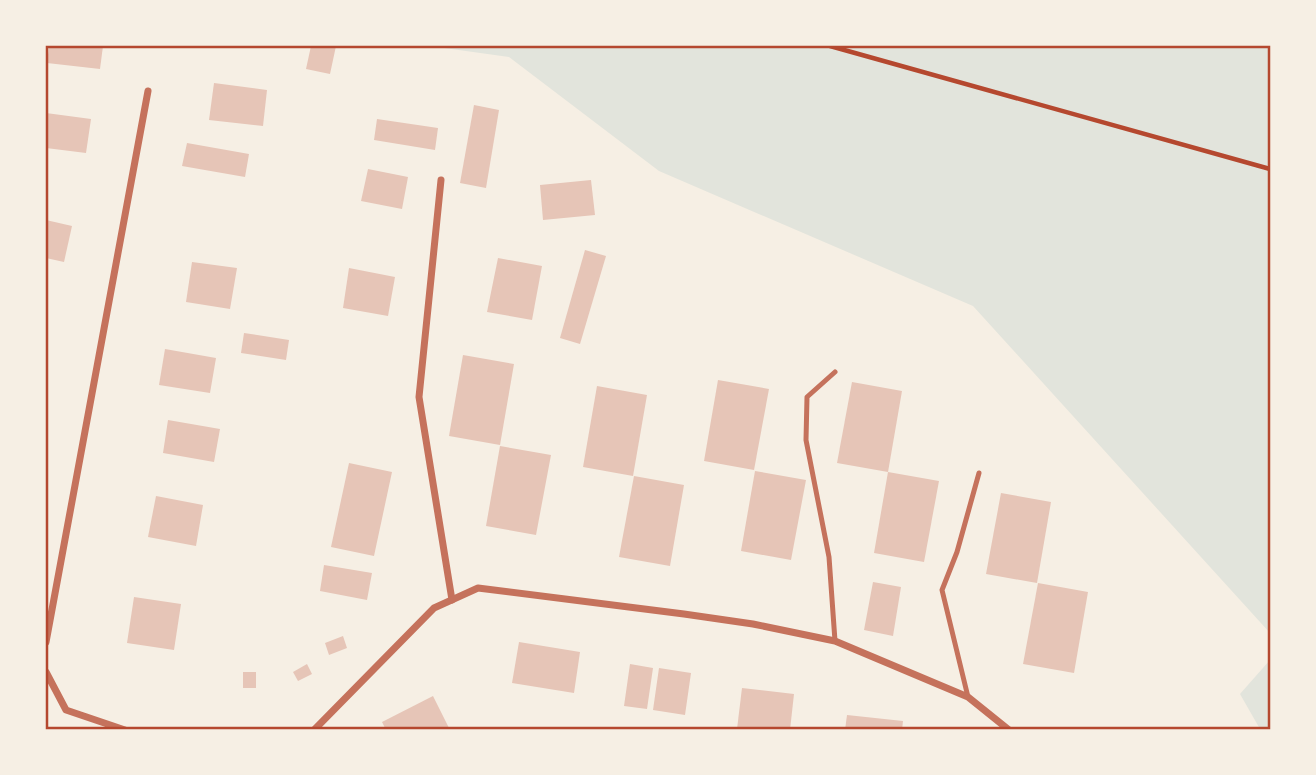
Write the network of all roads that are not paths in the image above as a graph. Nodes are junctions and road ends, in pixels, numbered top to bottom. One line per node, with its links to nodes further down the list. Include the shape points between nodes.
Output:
1 (148, 91): 7 (street)
2 (441, 180): 5 (street, via 419,397)
3 (835, 372): 6 (lane, via 807,397 806,440 828,557)
4 (979, 473): 9 (lane, via 942,590)
5 (452, 600): 6 (street, via 478,588 753,624); 11 (street, via 433,608)
6 (835, 640): 9 (street)
7 (46, 642)
8 (46, 672): 10 (street, via 66,710)
9 (968, 697): 12 (street)
10 (125, 730)
11 (314, 730)
12 (1009, 730)

